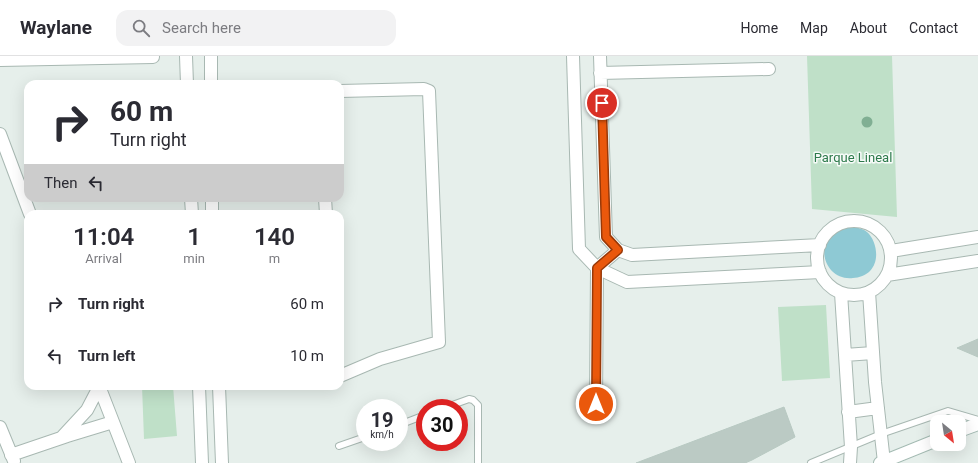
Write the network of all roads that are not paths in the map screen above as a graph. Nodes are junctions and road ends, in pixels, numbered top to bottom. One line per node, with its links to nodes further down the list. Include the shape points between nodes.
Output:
1 (153, 56): 6 (street)
2 (186, 56): 9 (street)
3 (211, 56): 10 (street)
4 (573, 56): 19 (street, via 579,249)
5 (600, 56): 8 (street)
6 (0, 60)
7 (769, 68): 8 (street)
8 (600, 73): 16 (street, via 606,237)
9 (187, 80)
10 (211, 80)
11 (344, 91): 26 (street, via 429,91 439,342 380,360)
12 (0, 134): 13 (street)
13 (24, 198)
14 (978, 237): 17 (street)
15 (820, 245): 16 (street, via 632,255); 17 (street, via 835,227 858,222 879,231); 20 (street)
16 (618, 250): 19 (street)
17 (890, 251): 21 (street, via 891,263)
18 (978, 261): 21 (street)
19 (597, 268): 20 (street, via 627,282); 32 (street)
20 (820, 272): 23 (street, via 832,288)
21 (887, 275): 22 (street)
22 (869, 292): 23 (street, via 860,295); 24 (street)
23 (841, 293): 25 (street)
24 (873, 353): 25 (street); 33 (street)
25 (844, 355): 34 (street)
26 (344, 374)
27 (97, 390): 41 (street, via 87,410)
28 (100, 390): 36 (street)
29 (199, 390): 49 (street)
30 (219, 390): 50 (street)
31 (468, 399): 51 (lane, via 478,405)
32 (596, 404)
33 (878, 408): 34 (street); 40 (street)
34 (848, 412): 45 (street)
35 (978, 420): 40 (lane, via 948,411)
36 (113, 422): 41 (street); 48 (street)
37 (978, 424): 39 (street)
38 (0, 427): 46 (street)
39 (966, 428)
40 (881, 434): 45 (lane); 47 (street)
41 (61, 438): 46 (street)
42 (356, 440): 44 (lane)
43 (930, 443): 47 (street)
44 (339, 446)
45 (851, 447): 52 (lane); 53 (street)
46 (13, 459)
47 (882, 462)
48 (130, 463)
49 (202, 463)
50 (222, 463)
51 (478, 463)
52 (811, 463)
53 (850, 463)

